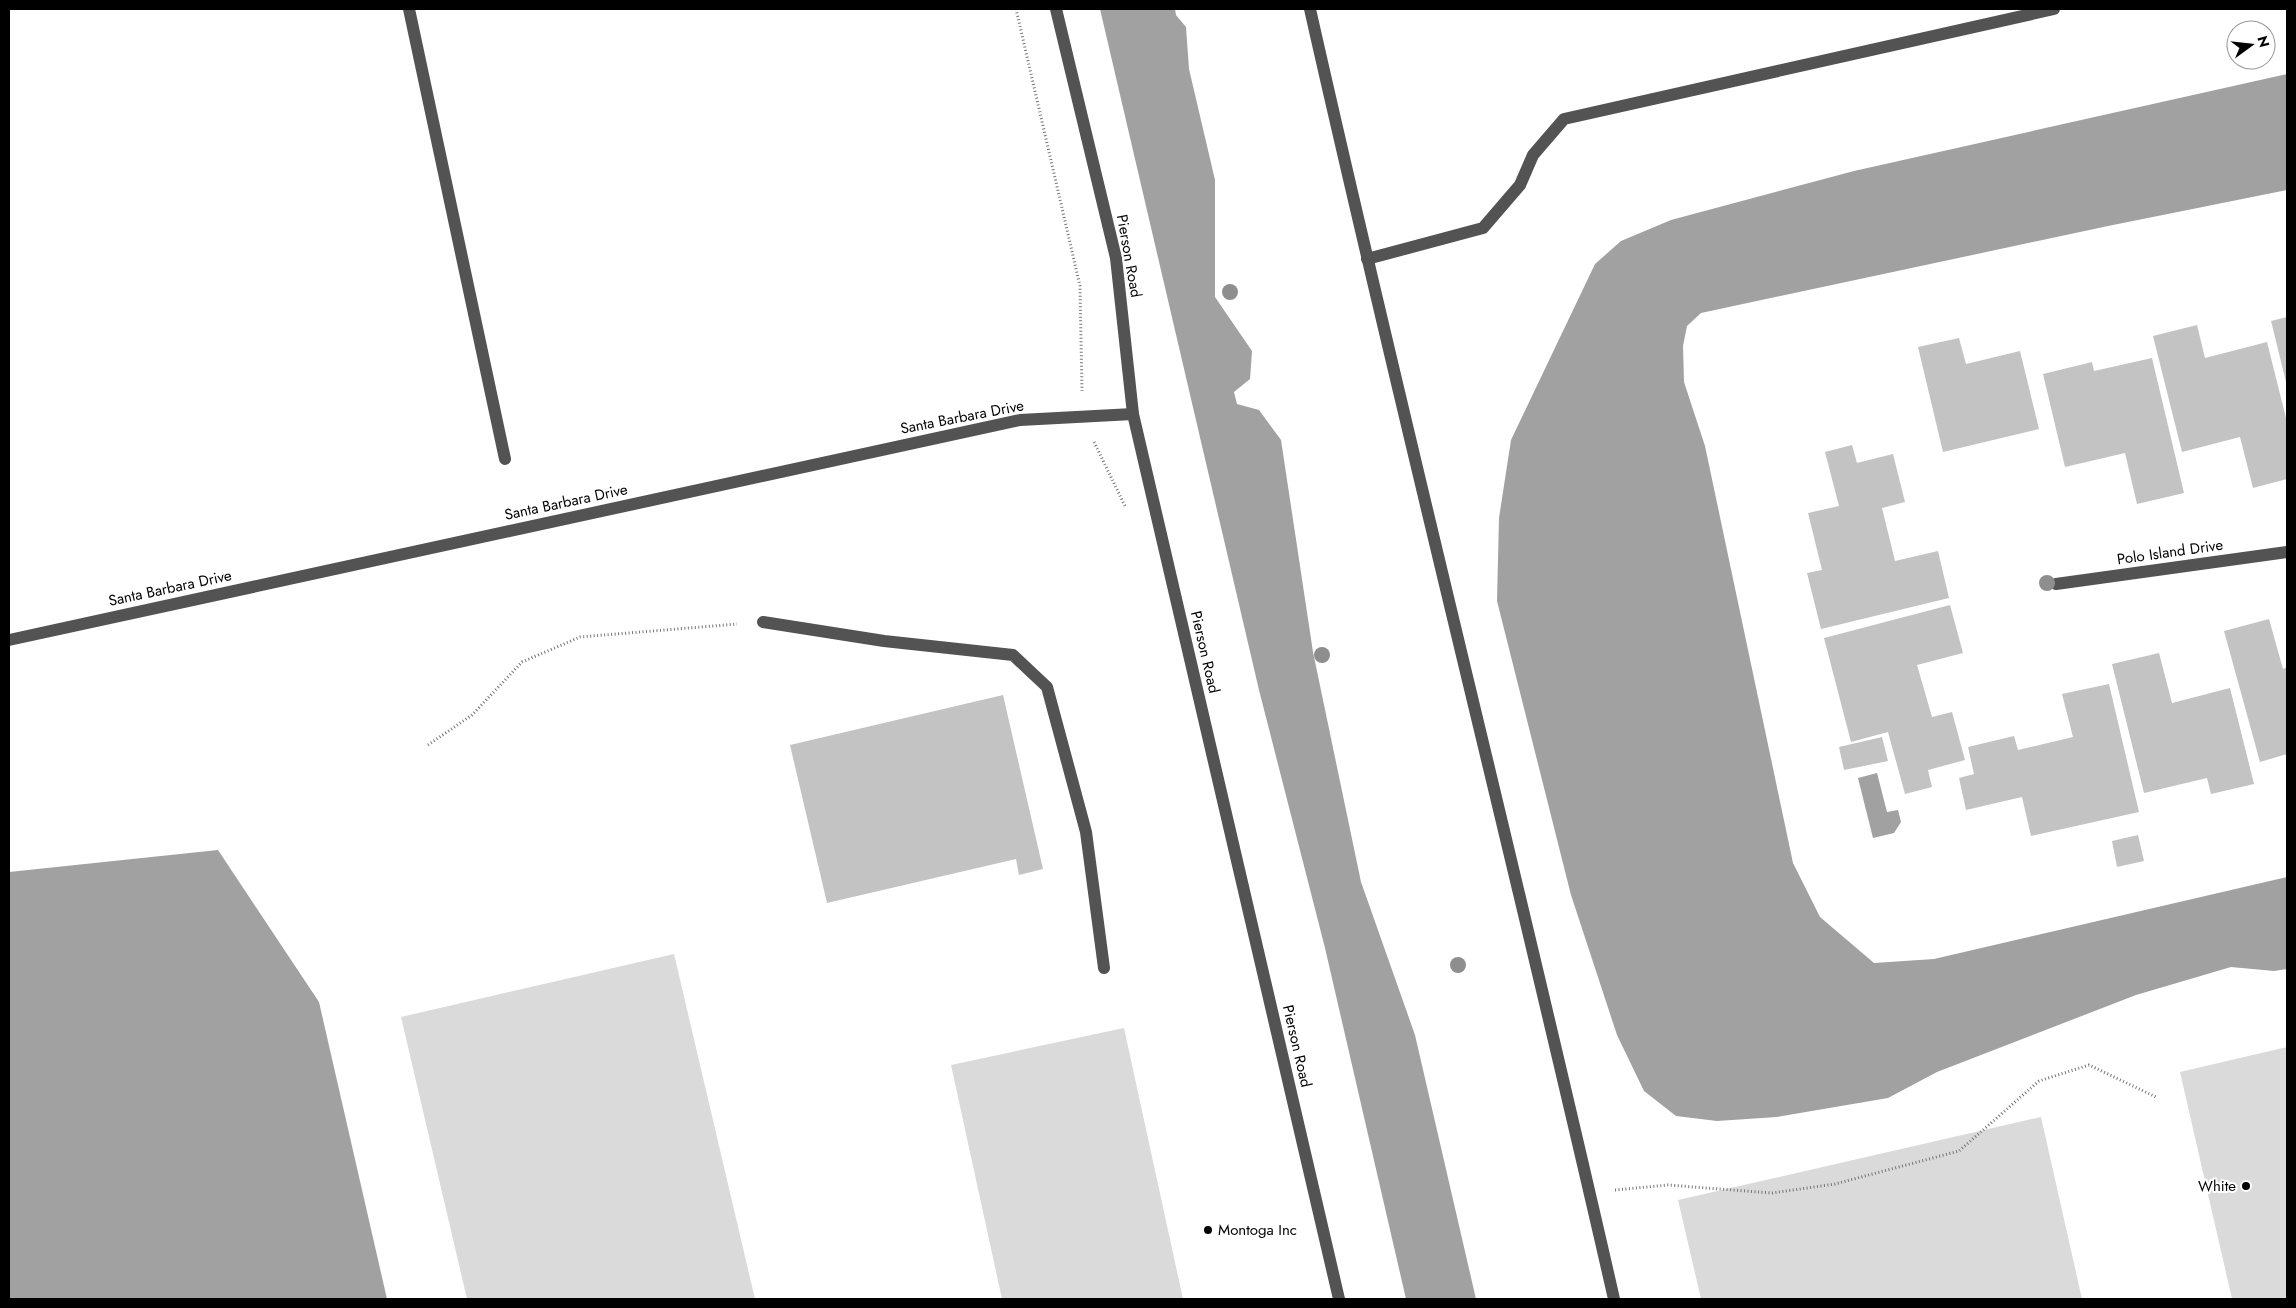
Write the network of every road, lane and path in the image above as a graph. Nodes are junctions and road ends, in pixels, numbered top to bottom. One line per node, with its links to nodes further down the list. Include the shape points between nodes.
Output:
1 (409, 9): 7 (street)
2 (1056, 9): 6 (street, Pierson Road, via 1116,258)
3 (1310, 9): 5 (street)
4 (2054, 9): 5 (street, via 1564,119 1533,155 1520,185 1483,228)
5 (1367, 259): 15 (street)
6 (1133, 414): 11 (street, Santa Barbara Drive, via 1020,420); 16 (street, Pierson Road)
7 (505, 458)
8 (2287, 552): 9 (street, Polo Island Drive)
9 (2056, 584)
10 (763, 622): 12 (path, via 580,637 522,662 472,715); 13 (street, via 884,641 1012,655 1047,687 1086,832)
11 (9, 640)
12 (428, 745)
13 (1104, 968)
14 (2156, 1097): 15 (path, via 2088,1065 2039,1080 1959,1151 1835,1184 1772,1192 1668,1185)
15 (1590, 1193): 17 (street)
16 (1338, 1299)
17 (1614, 1299)

